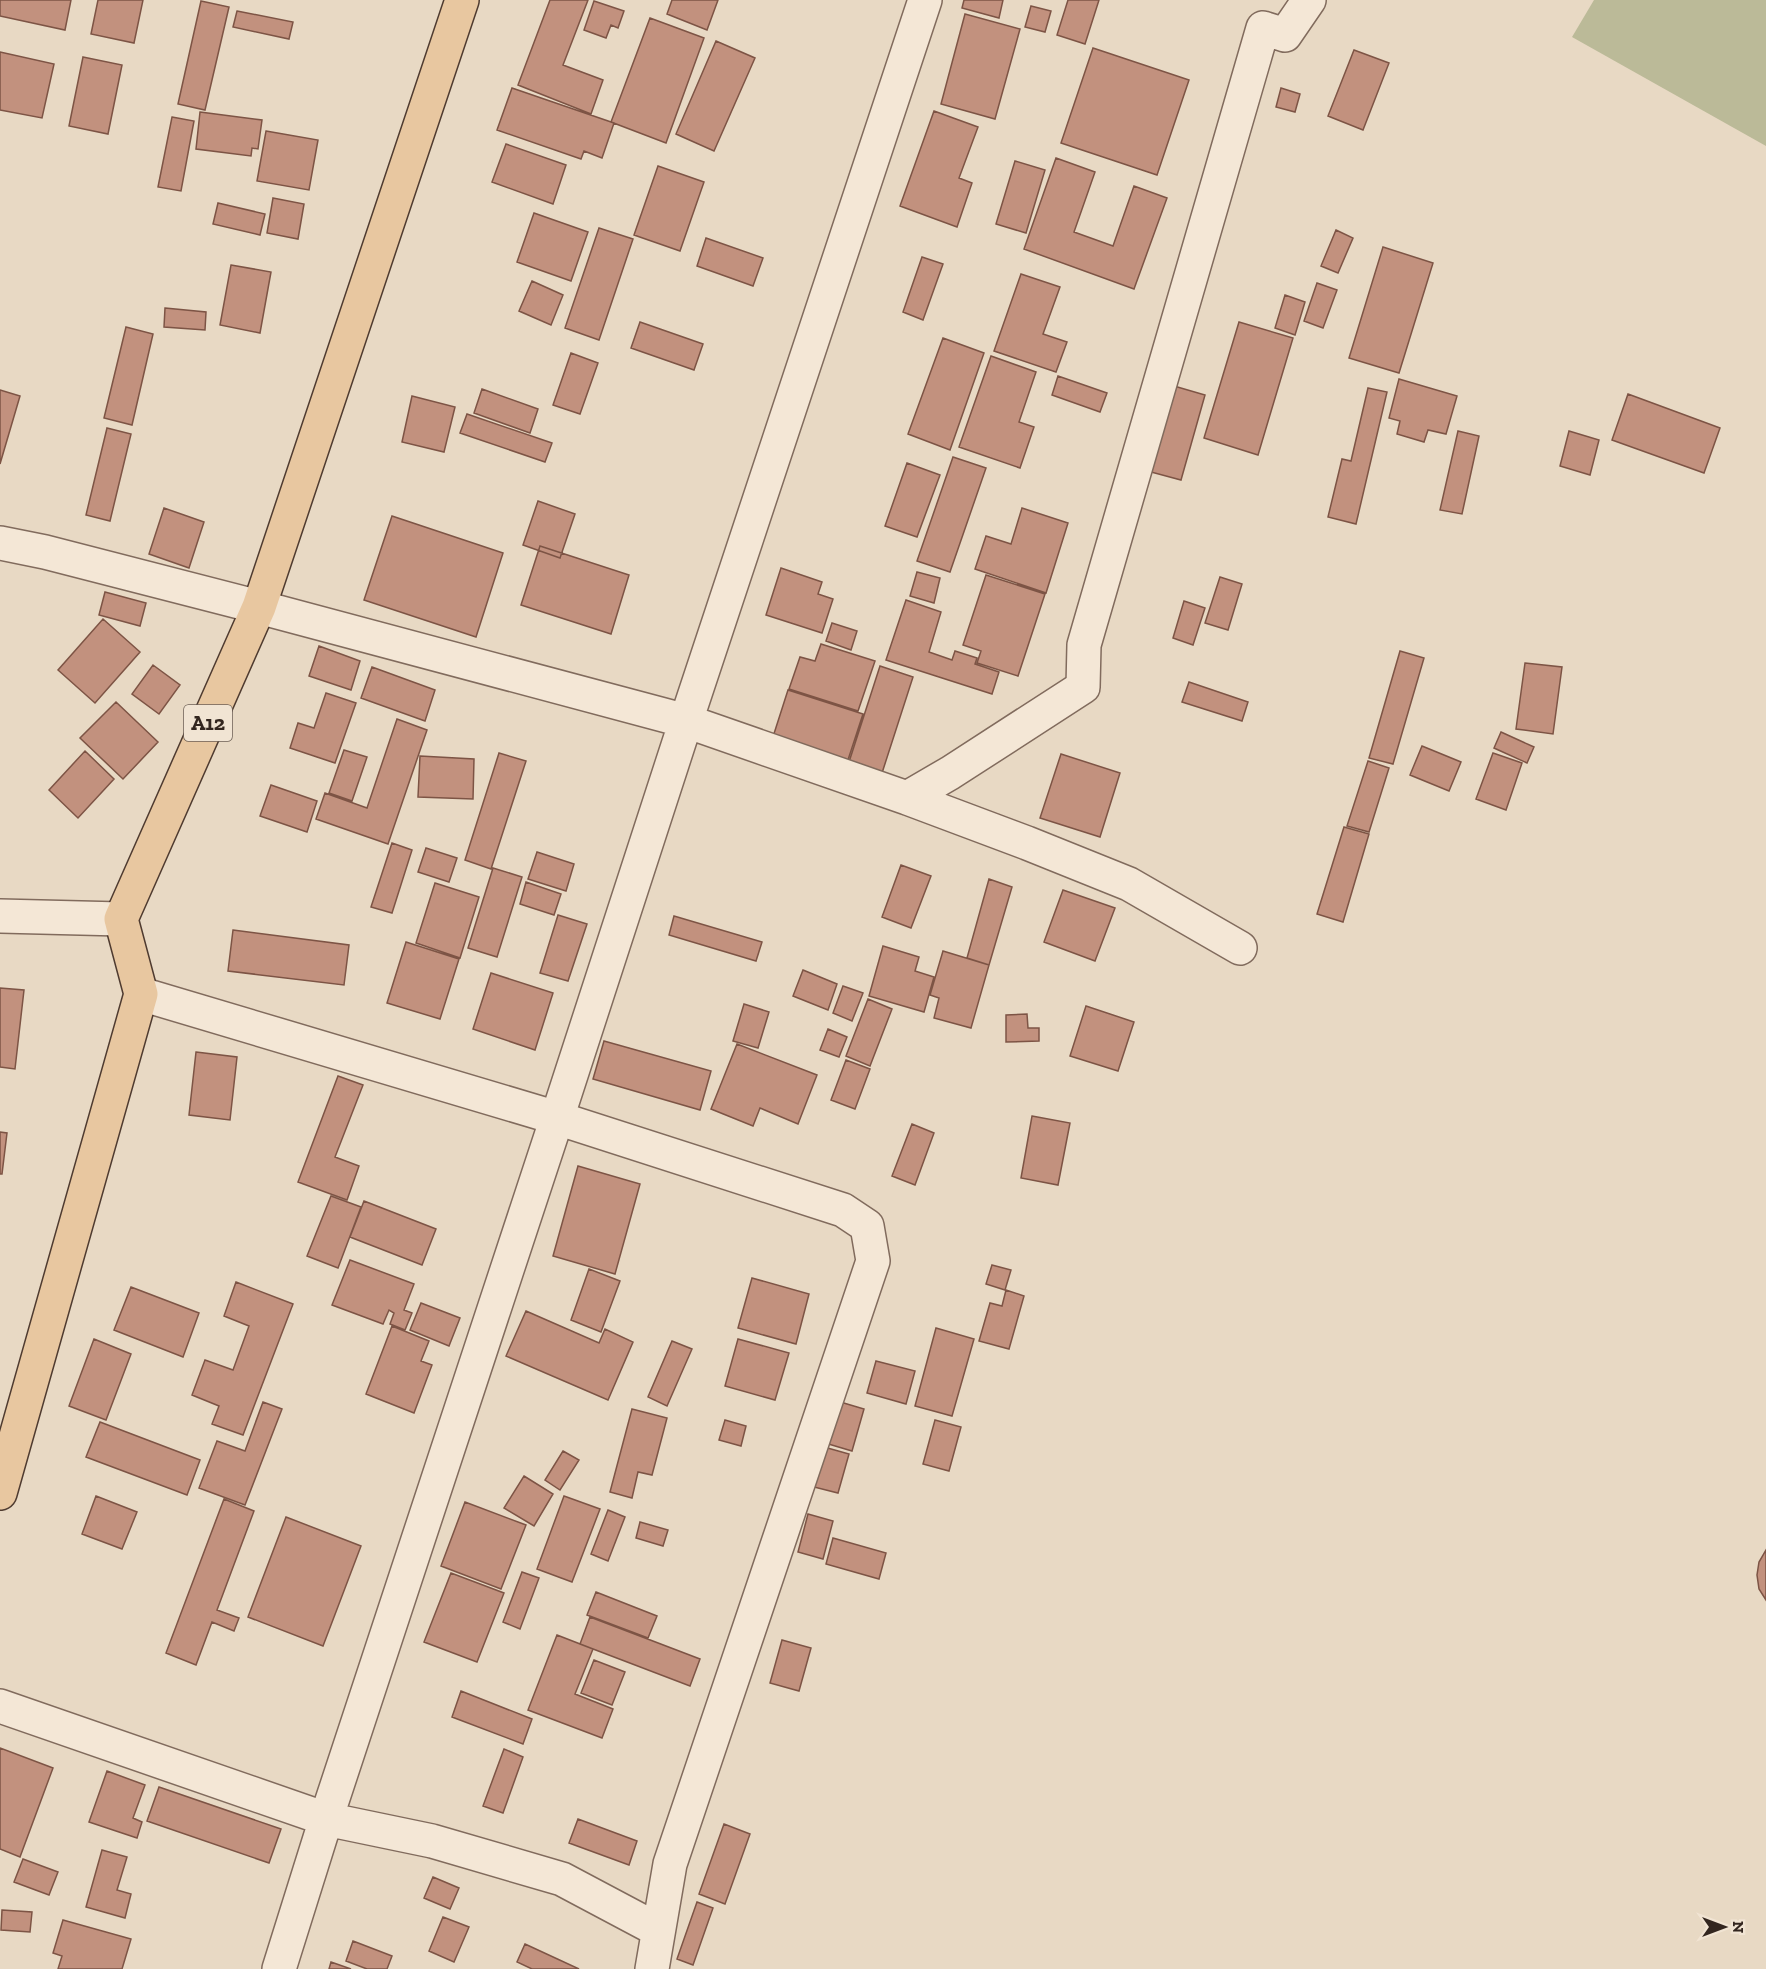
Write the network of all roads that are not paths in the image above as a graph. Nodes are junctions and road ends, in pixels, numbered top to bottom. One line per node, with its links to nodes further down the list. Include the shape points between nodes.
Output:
1 (462, 0): 5 (main road, A12)
2 (925, 0): 6 (street)
3 (1309, 0): 7 (street, via 1285,35 1263,28 1084,645 1083,687)
4 (0, 543): 5 (street)
5 (259, 607): 6 (street); 9 (main road, A12)
6 (686, 721): 7 (street); 12 (street)
7 (907, 798): 10 (street, via 1129,884)
8 (0, 916): 9 (street)
9 (121, 919): 11 (main road)
10 (1240, 948)
11 (141, 994): 12 (street); 13 (main road)
12 (558, 1118): 15 (street); 16 (street, via 843,1210 867,1226 873,1261 670,1864)
13 (0, 1493)
14 (0, 1706): 15 (street)
15 (326, 1819): 16 (street, via 432,1841 562,1879); 17 (street)
16 (658, 1930): 18 (street)
17 (279, 1969)
18 (652, 1969)

